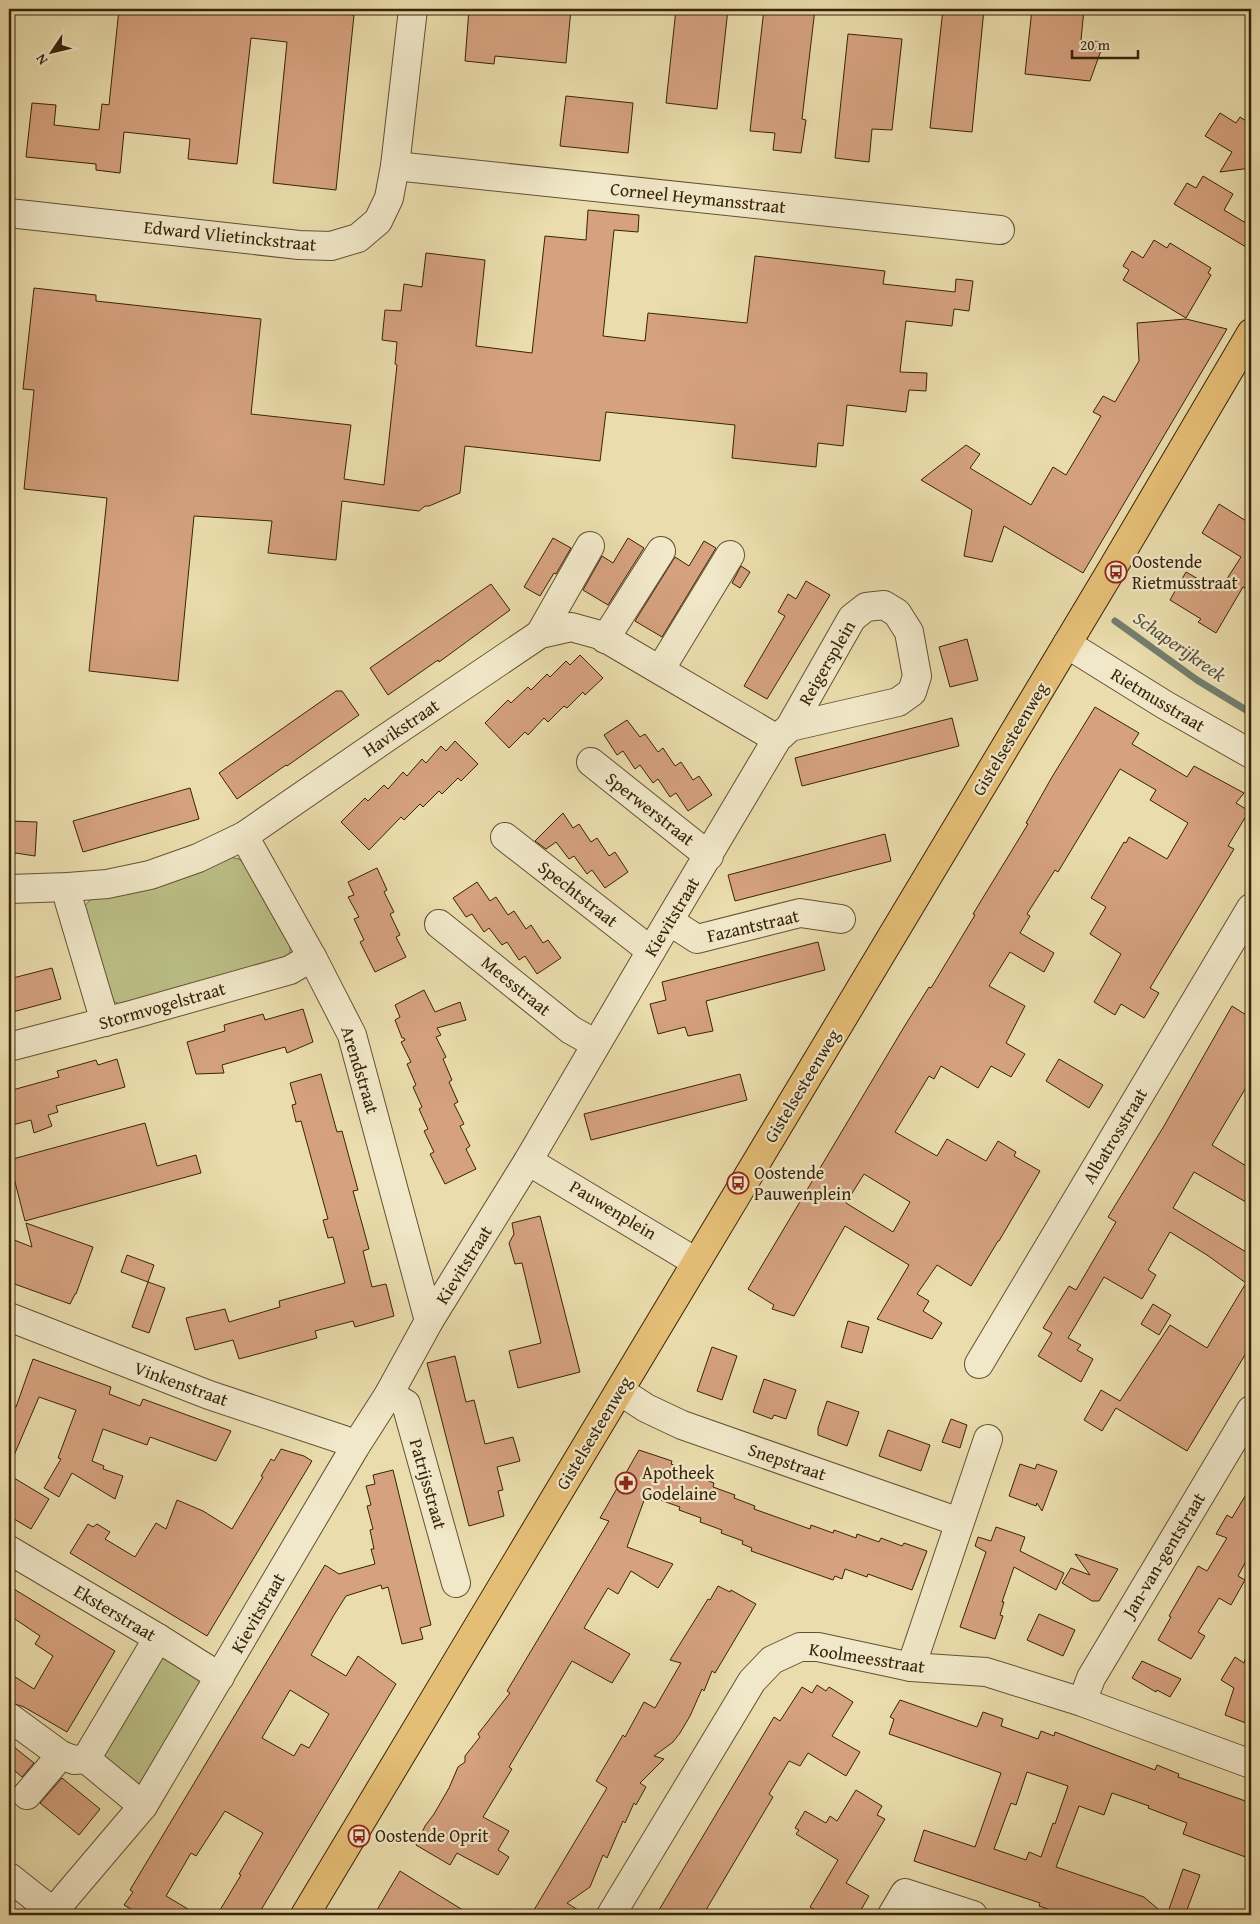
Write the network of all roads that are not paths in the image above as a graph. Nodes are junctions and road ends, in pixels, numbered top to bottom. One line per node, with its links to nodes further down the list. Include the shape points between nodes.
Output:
1 (412, 9): 2 (street, Edward Vlietinckstraat)
2 (396, 166): 3 (street, Edward Vlietinckstraat, via 389,198 378,220 358,238 331,246); 4 (street, Corneel Heymansstraat)
3 (9, 213)
4 (1000, 230)
5 (1251, 333): 11 (main road, Gistelsesteenweg)
6 (590, 546): 9 (street)
7 (661, 551): 10 (street)
8 (730, 554): 12 (street)
9 (540, 634): 10 (street, Havikstraat, via 571,627); 16 (street, Havikstraat)
10 (605, 639): 12 (street, Havikstraat)
11 (1066, 644): 14 (street, Rietmusstraat); 31 (main road, Gistelsesteenweg)
12 (660, 670): 13 (street, Havikstraat)
13 (784, 733): 13 (street, Reigersplein, via 898,702 912,692 917,676 909,632 897,613 884,605 866,607 852,618); 18 (street, Kievitstraat)
14 (1251, 754)
15 (592, 762): 18 (street, Sperwerstraat)
16 (244, 836): 19 (street, Havikstraat, via 198,858 150,875 107,884); 26 (street, Arendstraat)
17 (505, 837): 25 (street, Spechtstraat)
18 (709, 856): 23 (street, Kievitstraat)
19 (68, 887): 20 (street, Havikstraat); 27 (street, via 69,901)
20 (9, 889)
21 (1251, 908): 34 (street, Albatrosstraat)
22 (841, 919): 23 (street, Fazantstraat, via 800,913 697,939)
23 (669, 921): 25 (street, Kievitstraat)
24 (439, 924): 28 (street, Meesstraat, via 571,1030)
25 (651, 951): 28 (street, Kievitstraat)
26 (312, 957): 27 (street, Stormvogelstraat, via 290,970); 33 (street, Arendstraat, via 352,1035)
27 (104, 1022): 29 (street, Stormvogelstraat)
28 (596, 1044): 30 (street, Kievitstraat)
29 (9, 1047)
30 (528, 1161): 31 (street, Pauwenplein); 33 (street, Kievitstraat)
31 (696, 1262): 35 (main road, Gistelsesteenweg)
32 (9, 1317): 39 (street, Vinkenstraat, via 209,1395 344,1440)
33 (429, 1321): 36 (street, Kievitstraat)
34 (979, 1364)
35 (620, 1391): 40 (street, Snepstraat, via 682,1425); 54 (main road, Gistelsesteenweg)
36 (389, 1394): 39 (street, Kievitstraat); 42 (street, Patrijsstraat, via 406,1404)
37 (1251, 1410): 46 (street, Jan-van-gentstraat, via 1091,1678)
38 (988, 1439): 40 (street)
39 (355, 1447): 45 (street, Kievitstraat)
40 (958, 1522): 44 (street)
41 (9, 1550): 43 (street, Eksterstraat)
42 (456, 1583)
43 (158, 1638): 45 (street, Eksterstraat); 48 (street)
44 (911, 1667): 46 (street, Koolmeesstraat, via 986,1672); 55 (street, Koolmeesstraat, via 818,1647 800,1647 772,1660 752,1680)
45 (220, 1677): 51 (street, Kievitstraat)
46 (1082, 1702): 49 (street, Koolmeesstraat)
47 (9, 1717): 48 (street)
48 (74, 1757): 50 (street); 51 (street)
49 (1251, 1764)
50 (27, 1795)
51 (143, 1806): 53 (street, Kievitstraat)
52 (9, 1877): 53 (street)
53 (55, 1914)
54 (305, 1915)
55 (611, 1915)
56 (892, 1915): 57 (street, via 905,1894)
57 (973, 1915)

